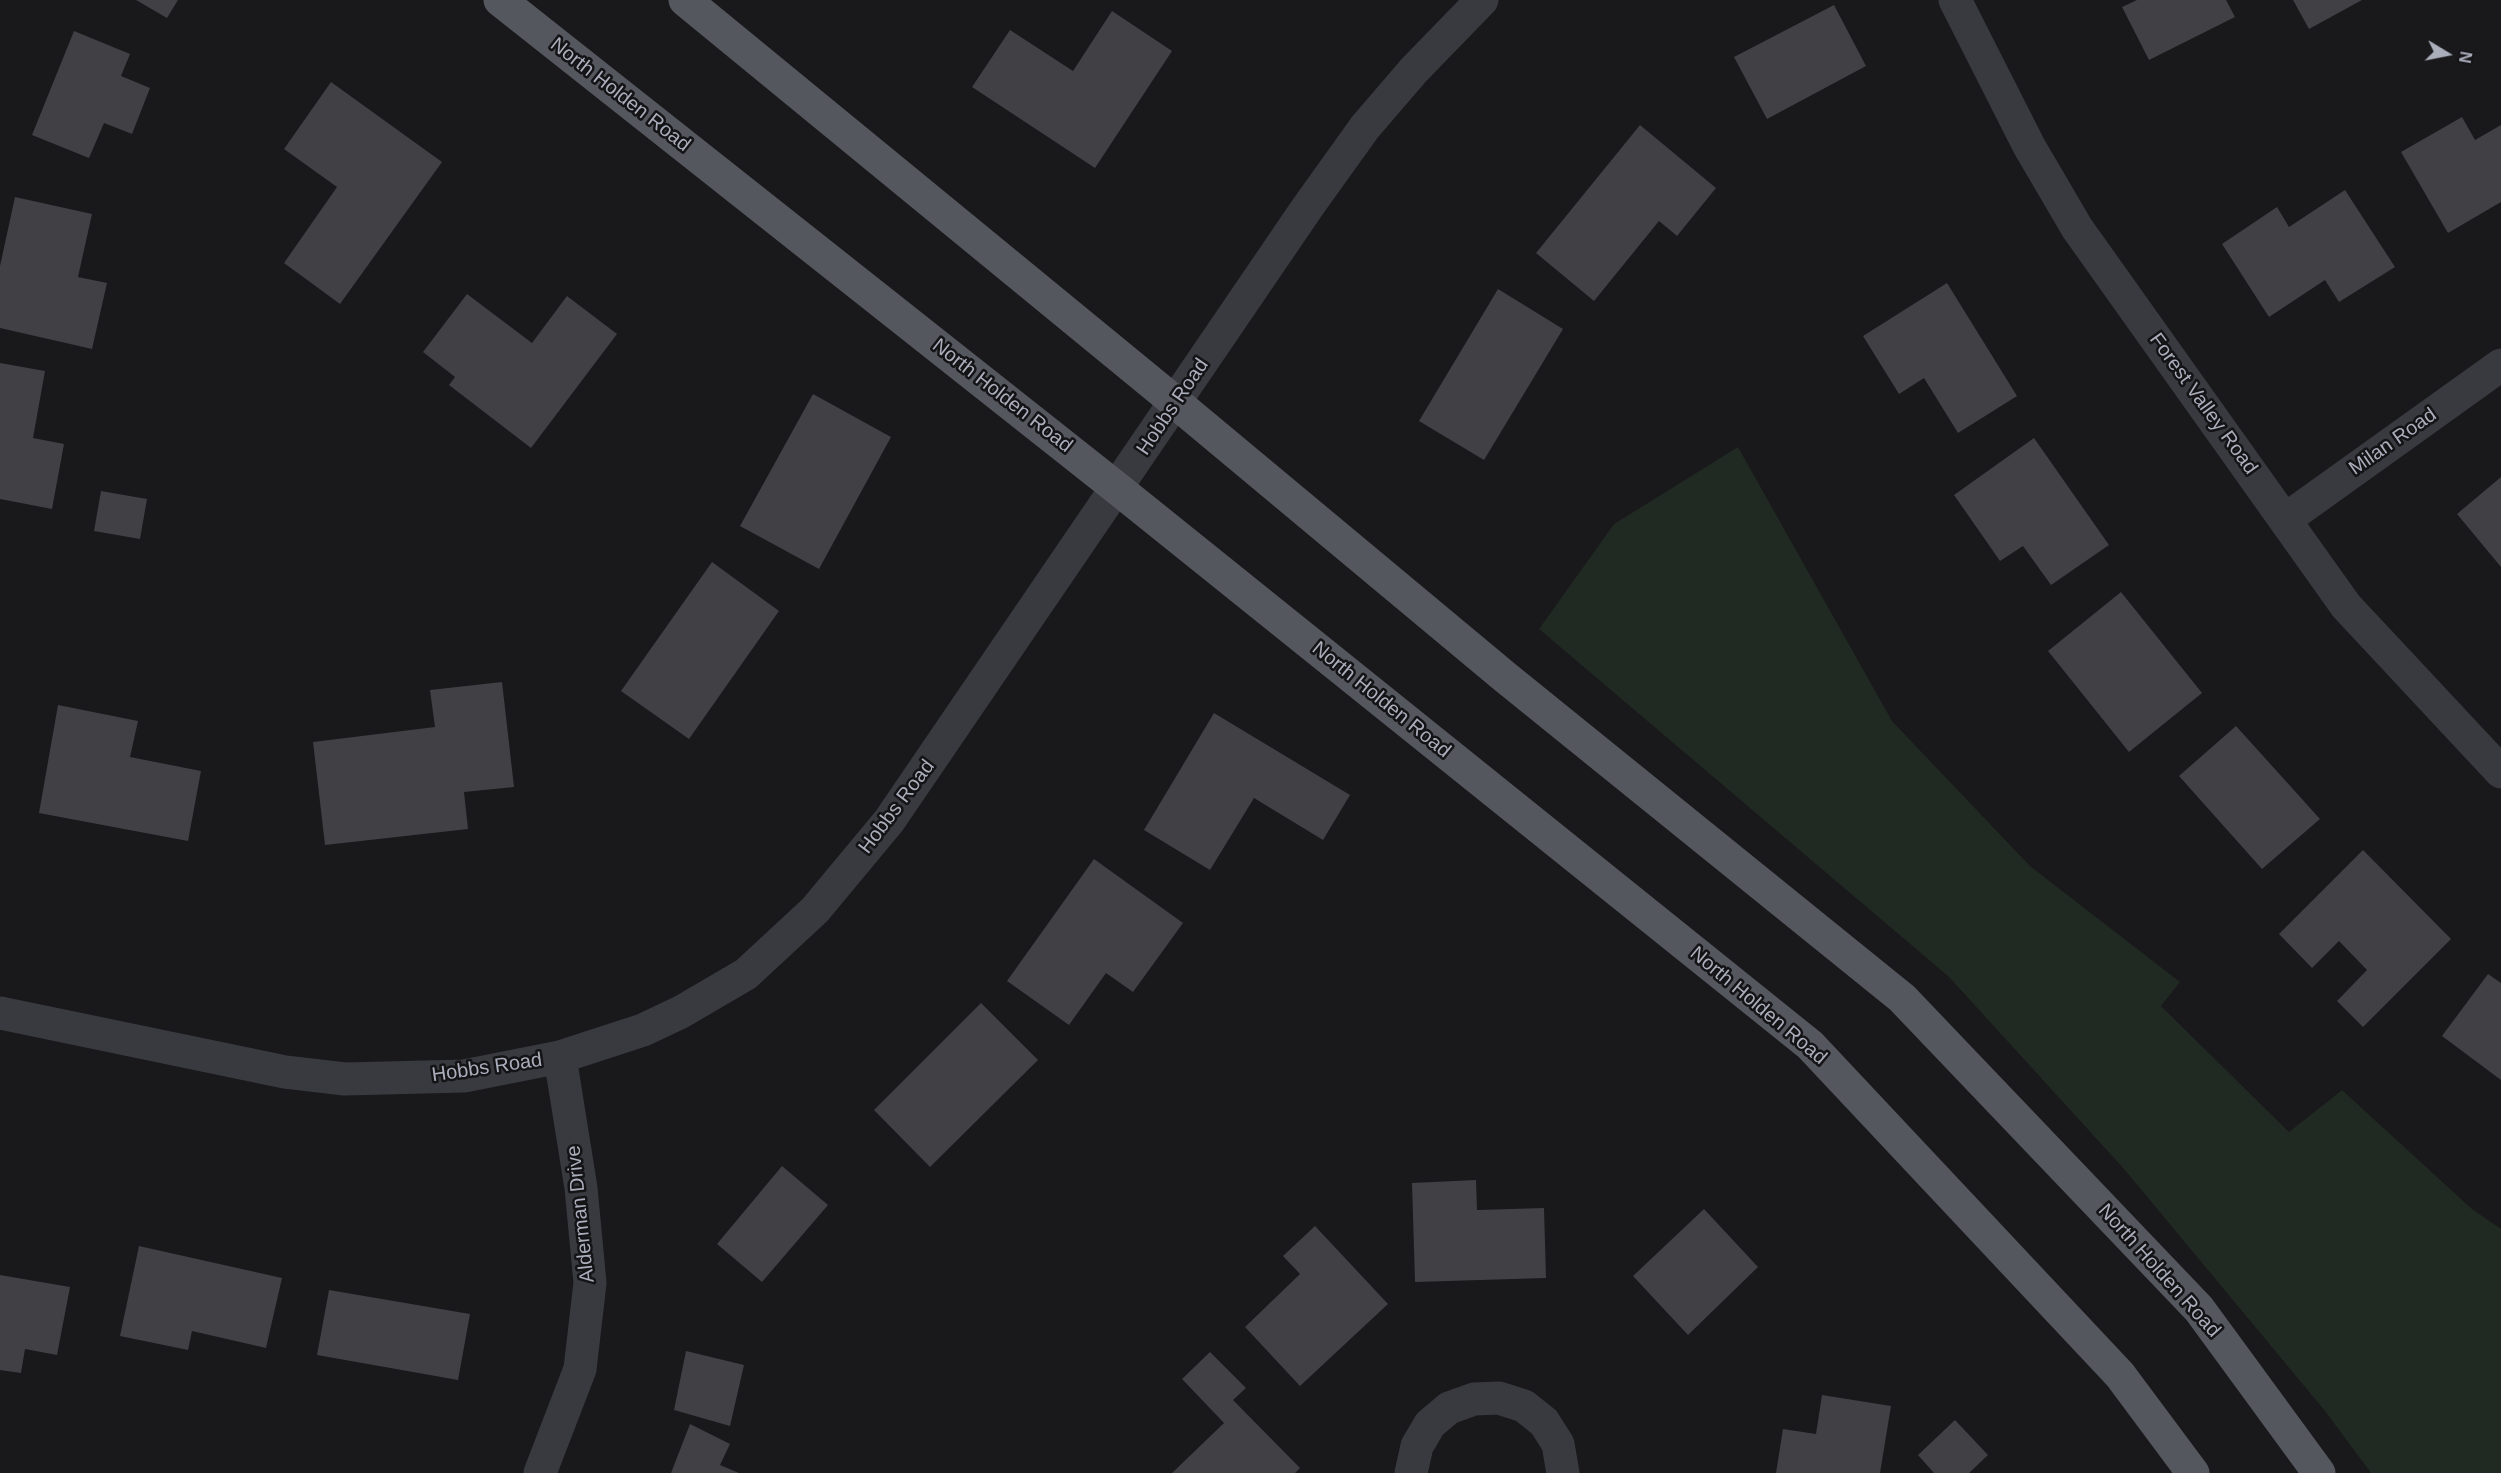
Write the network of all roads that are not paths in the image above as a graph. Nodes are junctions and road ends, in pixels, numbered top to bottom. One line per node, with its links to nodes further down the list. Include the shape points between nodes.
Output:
1 (500, 0): 7 (main road, North Holden Road)
2 (685, 0): 6 (main road, North Holden Road)
3 (1482, 0): 6 (street, Hobbs Road, via 1365,127)
4 (1954, 0): 8 (street, Forest Valley Road, via 2029,146 2077,228)
5 (2501, 366): 8 (street, Milan Road)
6 (1175, 402): 7 (street, Hobbs Road); 16 (main road, North Holden Road, via 1505,677 1902,998 2199,1309)
7 (1118, 489): 11 (street, Hobbs Road, via 889,821 815,910 746,975 643,1030); 15 (main road, North Holden Road, via 1810,1045 2120,1375)
8 (2286, 519): 9 (street, Forest Valley Road, via 2346,606)
9 (2501, 772)
10 (0, 1013): 11 (street, Hobbs Road, via 285,1072 345,1078 464,1076)
11 (560, 1057): 12 (street, Alderman Drive, via 581,1188 590,1283 580,1369)
12 (540, 1473)
13 (1411, 1473): 14 (street, via 1417,1446 1430,1424 1449,1408 1474,1399 1499,1398 1524,1406 1544,1422 1558,1444)
14 (1563, 1473)
15 (2193, 1473)
16 (2319, 1473)

